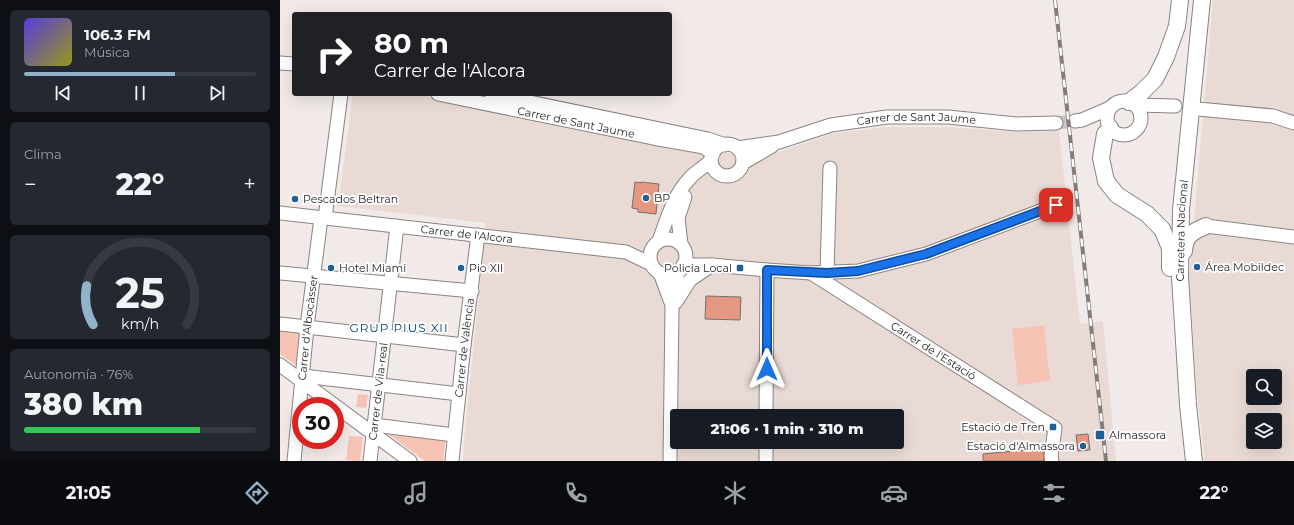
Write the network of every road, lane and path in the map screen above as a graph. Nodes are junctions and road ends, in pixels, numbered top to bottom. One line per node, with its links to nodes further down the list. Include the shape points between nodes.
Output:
1 (1180, 0): 9 (main road, via 1177,26 1166,57 1155,79)
2 (1194, 0): 45 (main road, Carretera Nacional, via 1176,209)
3 (1202, 0): 24 (main road, Carretera Nacional)
4 (280, 63): 5 (street)
5 (292, 64)
6 (341, 96): 27 (street, Carrer d'Albocàsser)
7 (448, 96): 20 (street, Carrer de Sant Jaume, via 704,146)
8 (502, 96): 19 (street, Carrer de Sant Jaume)
9 (1132, 103): 10 (street); 12 (street, via 1122,102); 14 (street, via 1140,112)
10 (1160, 106): 11 (street); 14 (street)
11 (1176, 106)
12 (1110, 108): 17 (street, via 1107,117); 17 (street, via 1078,120)
13 (1198, 108): 16 (street, via 1273,116)
14 (1141, 121): 17 (street, via 1137,130 1128,135 1118,135)
15 (1056, 123): 18 (street, Carrer de Sant Jaume, via 1016,124 948,117 887,117 831,125)
16 (1294, 123)
17 (1109, 127): 45 (main road, via 1105,134 1101,158 1106,181 1117,195 1147,214 1162,229 1170,248 1170,285)
18 (779, 142): 19 (street, Carrer de Sant Jaume); 21 (street, Carrer de Sant Jaume)
19 (731, 146): 20 (street, via 720,146); 21 (street, via 742,154)
20 (712, 157): 23 (street, via 714,169); 32 (street, via 680,190)
21 (743, 163): 23 (street, via 735,174)
22 (830, 168): 41 (street)
23 (721, 175): 33 (street, via 709,174 697,181 685,196 678,218)
24 (1184, 177): 29 (main road, via 1187,214 1191,219); 45 (main road, Carretera Nacional)
25 (1056, 205): 41 (street, via 926,254 858,271)
26 (280, 213): 27 (street, Carrer de l'Alcora)
27 (323, 218): 28 (street, Carrer de l'Alcora); 42 (street, Carrer d'Albocàsser)
28 (397, 226): 30 (street, Carrer de l'Alcora); 43 (street, Carrer de Vila-real)
29 (1206, 226): 31 (street); 45 (main road, via 1195,231 1185,242 1183,285)
30 (478, 235): 34 (street, Carrer de l'Alcora); 44 (street, Carrer de València)
31 (1291, 235)
32 (651, 246): 33 (street, via 670,239); 34 (street); 36 (street, via 650,258)
33 (683, 247): 35 (street); 37 (street, via 686,258)
34 (626, 252): 36 (street, Carrer de l'Alcora)
35 (712, 265): 37 (street); 38 (street); 46 (street, via 690,280)
36 (656, 268): 37 (street, via 668,274); 46 (street)
37 (681, 268): 46 (street)
38 (767, 270): 40 (street); 55 (street)
39 (280, 273): 42 (street)
40 (811, 273): 41 (street); 65 (street, Carrer de l'Estació, via 1055,428)
41 (827, 273)
42 (314, 276): 43 (street); 48 (street, Carrer d'Albocàsser)
43 (390, 283): 44 (street); 49 (street, Carrer de Vila-real)
44 (472, 291): 50 (street, Carrer de València)
45 (1177, 300): 66 (main road, Carretera Nacional, via 1174,340); 67 (main road, Carretera Nacional)
46 (672, 307): 63 (street)
47 (280, 324): 48 (street)
48 (307, 327): 49 (street); 52 (street, Carrer d'Albocàsser)
49 (384, 336): 50 (street); 53 (street, Carrer de Vila-real)
50 (464, 344): 54 (street, Carrer de València)
51 (280, 365): 52 (street)
52 (303, 379): 53 (street); 56 (street); 59 (street, Carrer d'Albocàsser)
53 (378, 385): 54 (street); 56 (street, Carrer de Vila-real)
54 (459, 394): 57 (street, Carrer de València)
55 (766, 409)
56 (373, 429): 57 (street); 60 (street, Carrer de Vila-real); 61 (street)
57 (454, 435): 62 (street, Carrer de València)
58 (766, 449): 64 (street)
59 (294, 461)
60 (370, 461)
61 (410, 461)
62 (452, 461)
63 (670, 461)
64 (766, 461)
65 (1052, 461)
66 (1186, 461)
67 (1194, 461)

